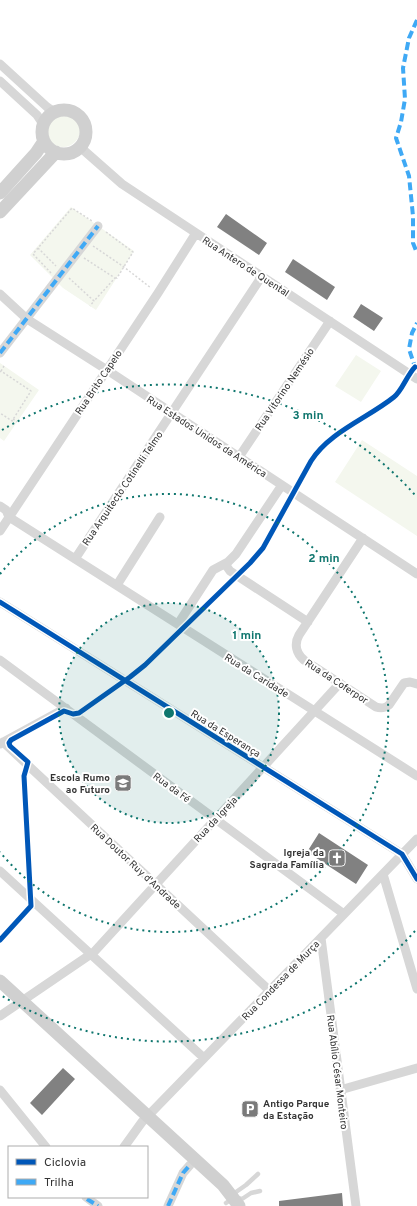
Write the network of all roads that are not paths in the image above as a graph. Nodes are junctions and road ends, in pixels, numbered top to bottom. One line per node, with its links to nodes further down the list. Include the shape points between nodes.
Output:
1 (0, 64): 3 (street)
2 (0, 81): 4 (street)
3 (54, 112): 4 (street); 6 (street, via 69,110 81,119 86,133)
4 (43, 124): 5 (street)
5 (44, 141): 7 (street); 8 (street)
6 (80, 146): 7 (street, via 69,153); 11 (street, Rua Antero de Quental, via 122,184)
7 (56, 152): 9 (street)
8 (0, 193)
9 (0, 212)
10 (98, 226): 14 (street)
11 (196, 233): 12 (street, Rua Antero de Quental); 17 (street, Rua Brito Capelo)
12 (262, 276): 15 (street, Rua Antero de Quental); 19 (street, Rua Arquitecto Cotinelli Telmo)
13 (0, 294): 14 (street, Rua Estados Unidos da América)
14 (27, 319): 16 (street); 17 (street, Rua Estados Unidos da América)
15 (330, 321): 18 (street, Rua Antero de Quental); 20 (street, Rua Vitorino Nemésio)
16 (0, 353)
17 (107, 370): 19 (street, Rua Estados Unidos da América); 23 (street, Rua Brito Capelo)
18 (417, 379)
19 (172, 413): 20 (street, Rua Estados Unidos da América); 27 (street, Rua Arquitecto Cotinelli Telmo)
20 (239, 457): 21 (street, Rua Estados Unidos da América)
21 (282, 485): 26 (street, Rua Estados Unidos da América); 28 (street, via 236,554)
22 (0, 506): 23 (street, Rua da Caridade, via 6,510)
23 (9, 517): 25 (street, Rua Brito Capelo); 27 (street, Rua da Caridade)
24 (160, 517): 30 (street)
25 (0, 531)
26 (363, 538): 29 (street, Rua Estados Unidos da América); 32 (street)
27 (75, 559): 30 (street, Rua da Caridade)
28 (225, 564): 32 (street, via 230,571); 33 (street, via 211,572)
29 (417, 574)
30 (117, 585): 33 (street, Rua da Caridade)
31 (0, 602): 40 (street, Rua da Esperança)
32 (308, 622): 35 (street, Rua da Coferpor, via 297,639 296,648 300,657)
33 (178, 624): 38 (street, Rua da Caridade)
34 (0, 660): 37 (street, Rua da Fé)
35 (340, 683): 36 (street, Rua da Coferpor, via 376,707 383,708 389,705 404,683); 38 (street, Rua da Igreja)
36 (417, 684)
37 (66, 708): 39 (street); 42 (street, Rua da Fé)
38 (314, 711): 40 (street, Rua da Igreja); 41 (street, Rua da Caridade)
39 (1, 743): 48 (street, Rua Doutor Ruy d'Andrade)
40 (263, 767): 42 (street, Rua da Igreja); 44 (street, Rua da Esperança)
41 (417, 776)
42 (216, 819): 48 (street, Rua da Igreja); 49 (street, Rua da Fé)
43 (417, 839): 44 (street, Rua Condessa de Murça)
44 (402, 854): 46 (street, Rua Condessa de Murça); 47 (street)
45 (0, 871): 51 (street)
46 (383, 874): 49 (street, Rua Condessa de Murça); 53 (street)
47 (417, 879)
48 (155, 884): 51 (street, Rua da Igreja); 55 (street, Rua Doutor Ruy d'Andrade)
49 (344, 914): 50 (street, Rua Condessa de Murça)
50 (321, 938): 55 (street, Rua Condessa de Murça); 60 (street, Rua Abílio César Monteiro)
51 (90, 954): 56 (street, Rua da Igreja); 58 (street)
52 (0, 981): 56 (street)
53 (417, 989)
54 (0, 991): 56 (street)
55 (270, 991): 58 (street, Rua Condessa de Murça)
56 (19, 1003): 57 (street, Rua da Igreja); 62 (street)
57 (0, 1016)
58 (204, 1058): 62 (street, Rua Condessa de Murça)
59 (417, 1068): 60 (street)
60 (340, 1090): 72 (street, Rua Abílio César Monteiro)
61 (0, 1091): 63 (street)
62 (145, 1119): 64 (street, Rua Condessa de Murça); 65 (street); 69 (street, via 223,1186)
63 (45, 1146)
64 (125, 1146)
65 (190, 1165): 69 (street); 71 (street, via 183,1173)
66 (258, 1174): 69 (lane, via 236,1192)
67 (260, 1192): 69 (lane, via 251,1193)
68 (85, 1200): 70 (street)
69 (232, 1203)
70 (98, 1206)
71 (168, 1206)
72 (356, 1206)

